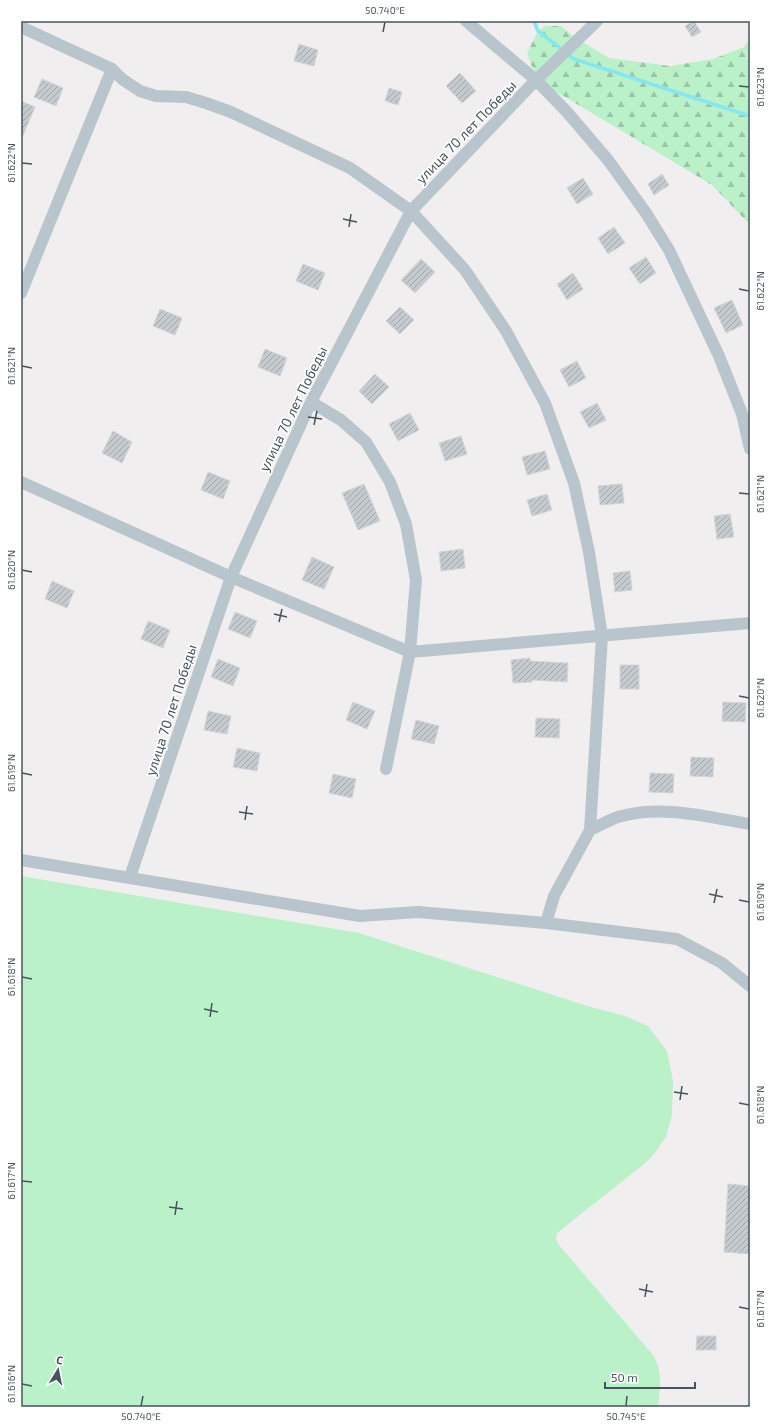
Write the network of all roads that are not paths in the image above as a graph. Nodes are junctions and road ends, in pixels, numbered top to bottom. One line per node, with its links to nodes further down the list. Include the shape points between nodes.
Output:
1 (466, 21): 5 (street)
2 (597, 21): 5 (street, улица 70 лет Победы)
3 (21, 27): 4 (street)
4 (112, 69): 6 (street, via 140,91 156,96 186,97 231,112 350,168); 7 (street)
5 (536, 80): 6 (street, улица 70 лет Победы); 9 (street, via 608,160 669,250 719,356 742,414)
6 (411, 211): 8 (street, улица 70 лет Победы); 13 (street, via 466,270 506,331 545,403 574,483 589,552)
7 (21, 293)
8 (311, 402): 11 (street, улица 70 лет Победы); 14 (street, via 341,420 366,442 390,482 406,524 416,580)
9 (750, 449)
10 (21, 482): 11 (street)
11 (231, 577): 14 (street); 19 (street, улица 70 лет Победы)
12 (750, 623): 13 (street)
13 (602, 636): 14 (street); 17 (street)
14 (410, 652): 15 (street)
15 (386, 769)
16 (750, 824): 17 (street, via 676,812 639,812 616,817)
17 (590, 830): 20 (street, via 554,896)
18 (21, 860): 19 (street)
19 (130, 877): 20 (street, via 360,916 418,912)
20 (546, 923): 21 (street, via 677,939 722,963)
21 (750, 986)

